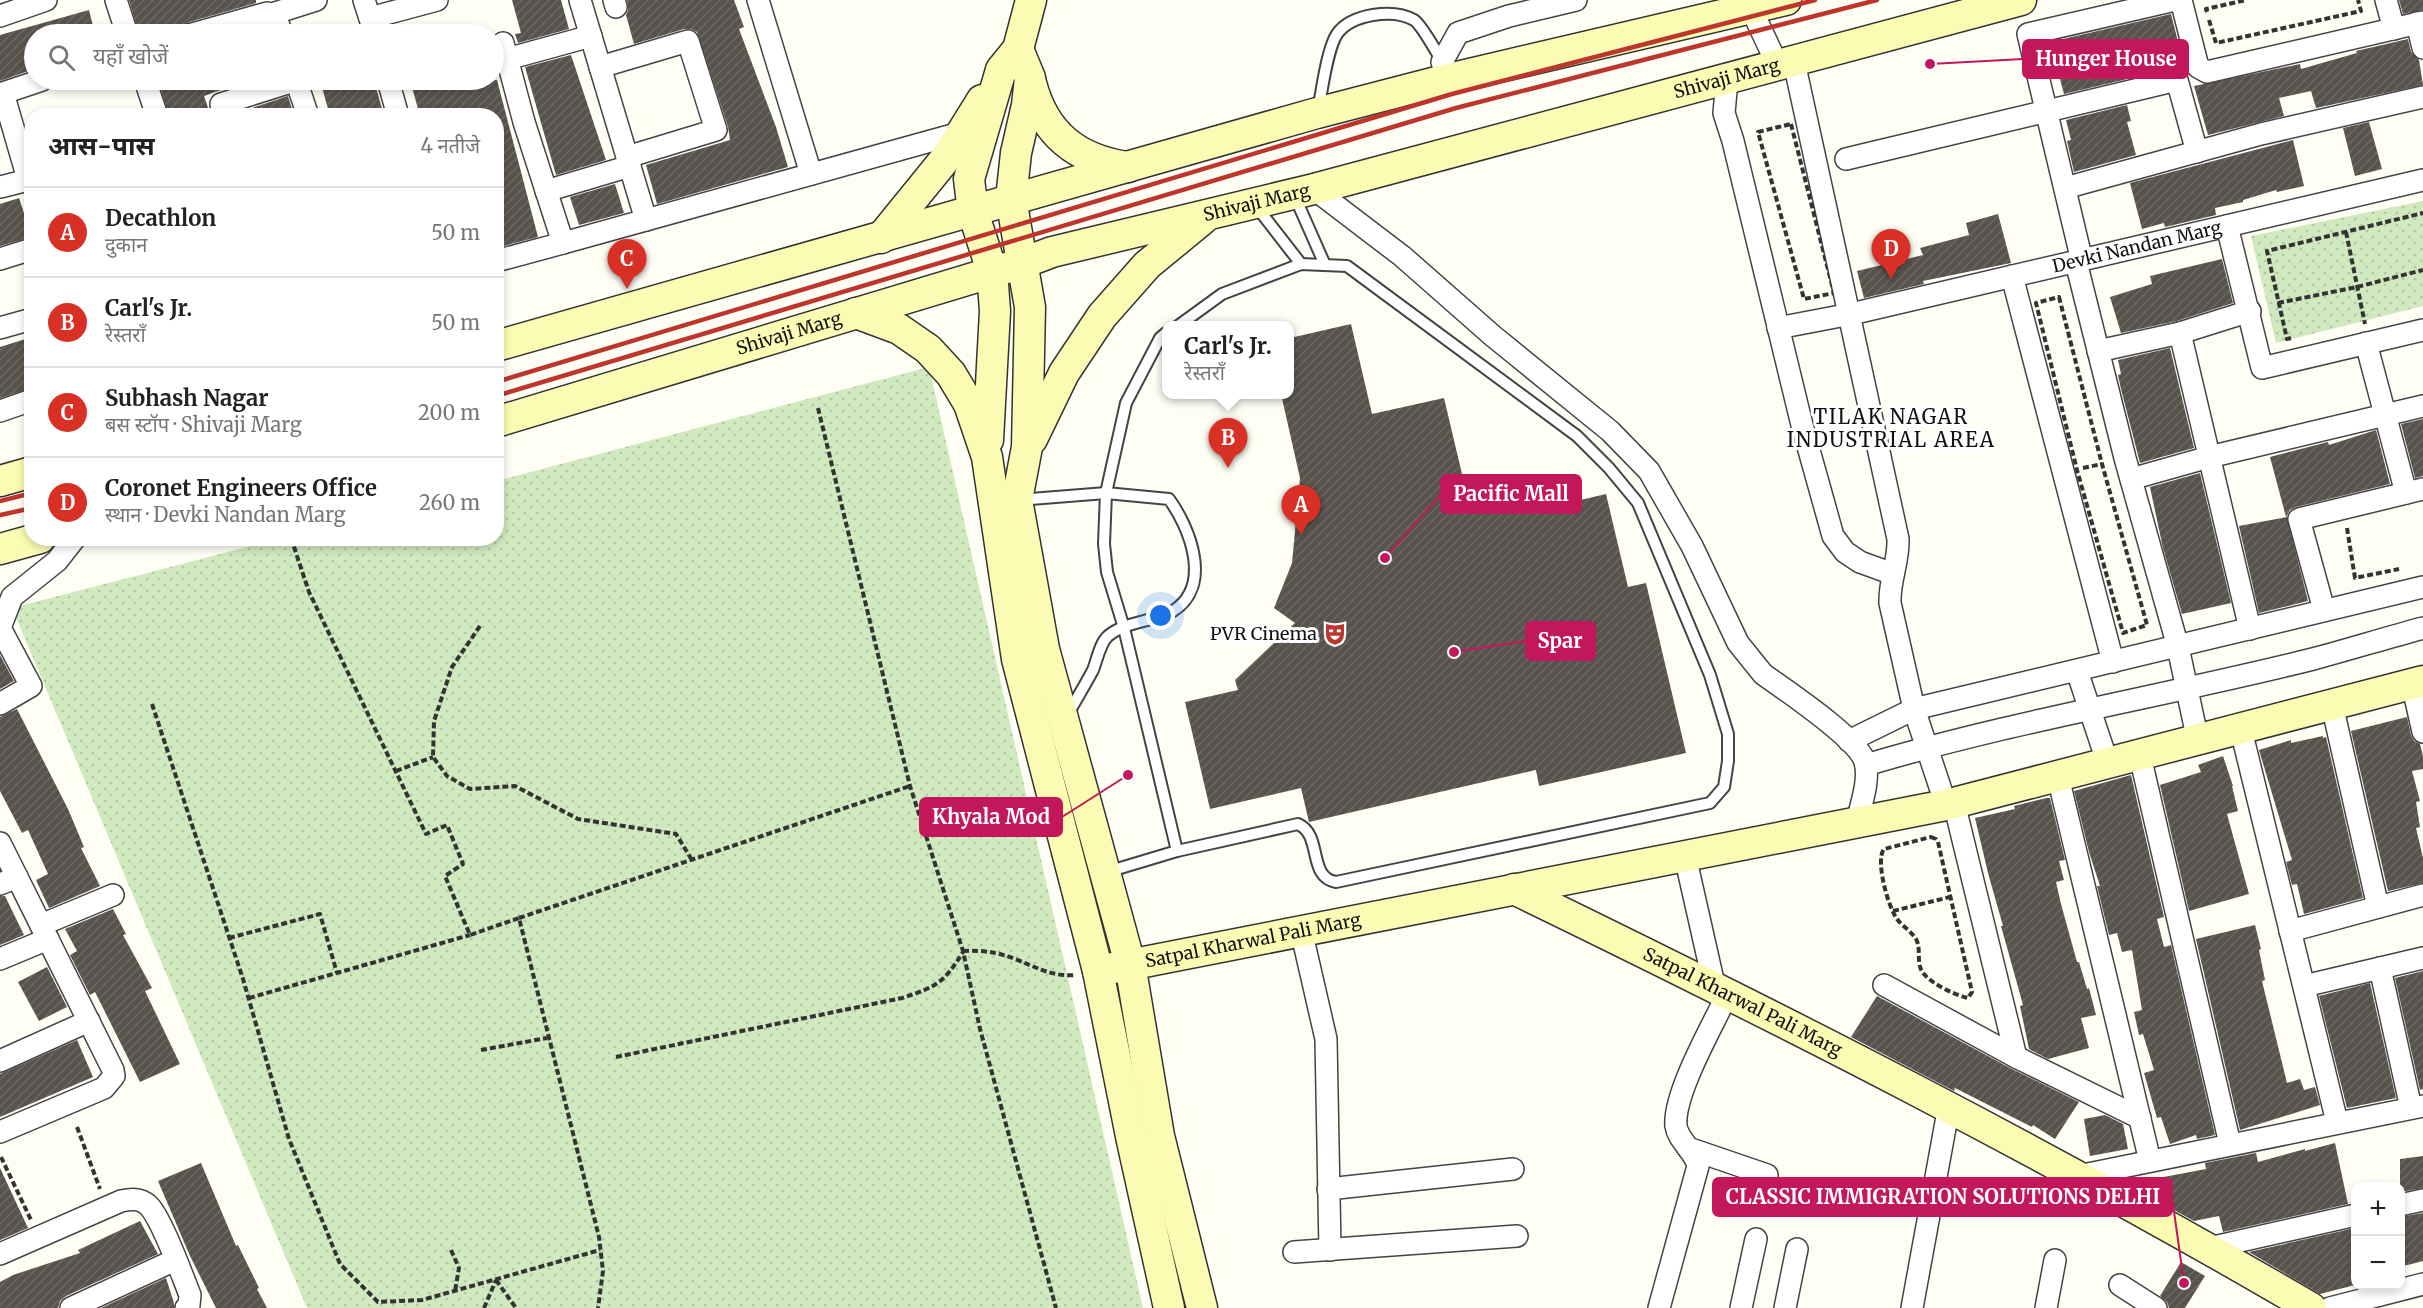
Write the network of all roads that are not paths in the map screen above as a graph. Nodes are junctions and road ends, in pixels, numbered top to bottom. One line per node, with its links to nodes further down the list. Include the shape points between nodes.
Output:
1 (46, 0): 17 (street)
2 (116, 0): 19 (street)
3 (316, 0): 16 (street)
4 (438, 0): 22 (street)
5 (580, 0): 24 (street)
6 (758, 0): 51 (street)
7 (1031, 0): 26 (street)
8 (1576, 0): 15 (street)
9 (1786, 0): 14 (street)
10 (2021, 0): 27 (street, Shivaji Marg)
11 (2175, 0): 43 (street, via 2028,34)
12 (2181, 0): 23 (street, via 2198,67 2207,72)
13 (2386, 0): 23 (street)
14 (1749, 4): 27 (street); 29 (street)
15 (1511, 8): 29 (street, via 1458,33)
16 (272, 14): 20 (street); 21 (street)
17 (0, 16)
18 (2420, 23): 23 (street); 25 (street)
19 (124, 24)
20 (228, 24)
21 (278, 24)
22 (370, 24)
23 (2394, 29)
24 (591, 36): 28 (street); 56 (street, via 505,51)
25 (2423, 48)
26 (1010, 59): 30 (street); 45 (street); 60 (street, via 969,179)
27 (1786, 64): 31 (street, Shivaji Marg); 77 (street)
28 (600, 67): 49 (street); 49 (street, via 688,41 716,130)
29 (1445, 70): 44 (street); 44 (lane, via 1416,21 1397,14 1349,22 1336,35)
30 (1030, 78): 50 (street, via 1043,116 1064,141 1084,155); 58 (street)
31 (1727, 80): 57 (street, Shivaji Marg); 81 (street, via 1724,113)
32 (24, 86): 37 (street)
33 (148, 90): 39 (street)
34 (265, 90): 40 (street, via 221,104)
35 (299, 90): 41 (street)
36 (391, 90): 42 (street)
37 (2, 93): 48 (street)
38 (2423, 97): 46 (street)
39 (154, 108)
40 (222, 108)
41 (305, 108)
42 (396, 108)
43 (2046, 110): 46 (street, via 2177,80); 47 (street); 55 (street)
44 (1317, 113): 50 (street)
45 (963, 132): 51 (street); 64 (street)
46 (2197, 152): 55 (street)
47 (1846, 159)
48 (24, 161)
49 (628, 162): 56 (street); 62 (street)
50 (1132, 167): 58 (street)
51 (811, 174): 62 (street)
52 (2423, 180): 63 (street, Devki Nandan Marg)
53 (24, 181): 54 (street)
54 (0, 187)
55 (2064, 188): 69 (street)
56 (546, 190): 65 (street)
57 (1304, 191): 59 (street, Shivaji Marg); 72 (lane); 124 (street, via 1402,256 1629,449 1649,471 1665,498 1738,643 1753,664)
58 (1011, 199): 60 (street); 70 (street)
59 (1254, 203): 61 (street, Shivaji Marg); 71 (lane)
60 (973, 212): 64 (street); 73 (street)
61 (1208, 215): 70 (street, Shivaji Marg, via 1052,252); 93 (street, via 1147,266 1102,316 1064,373)
62 (646, 220): 65 (street)
63 (2227, 226): 69 (street, Devki Nandan Marg); 75 (street)
64 (881, 238): 86 (street)
65 (563, 243): 68 (street)
66 (24, 252): 67 (street)
67 (0, 259)
68 (504, 259)
69 (2079, 261): 74 (street, Devki Nandan Marg); 87 (street)
70 (1023, 263): 73 (street, Shivaji Marg); 93 (street, via 1030,307)
71 (1301, 264): 72 (lane); 79 (lane, via 1222,294)
72 (1325, 265): 134 (lane, via 1347,266 1577,436 1638,503 1722,712 1728,734 1724,787 1710,803 1336,882 1322,876 1310,834 1298,824)
73 (992, 271): 76 (street, Shivaji Marg); 94 (street, via 995,311)
74 (2012, 276): 77 (street, Devki Nandan Marg); 113 (street)
75 (2250, 311): 83 (street); 85 (street, via 2262,368)
76 (856, 314): 92 (street, Shivaji Marg); 94 (street, via 899,329 928,349 951,374 969,404)
77 (1851, 314): 81 (street, Devki Nandan Marg); 105 (street, via 1898,539)
78 (24, 321): 80 (street)
79 (1185, 321)
80 (0, 328)
81 (1778, 328): 105 (street, via 1833,536 1845,552 1860,562)
82 (2423, 330): 85 (street)
83 (2180, 333): 87 (street); 95 (street)
84 (1162, 337): 100 (lane, via 1126,403)
85 (2366, 343): 91 (street)
86 (504, 344)
87 (2098, 351): 97 (street)
88 (24, 403): 90 (street)
89 (2423, 406): 91 (street)
90 (0, 411)
91 (2385, 415): 95 (street); 99 (street)
92 (504, 420)
93 (1028, 447): 101 (street)
94 (987, 457): 149 (street, via 1017,659)
95 (2208, 458): 97 (street); 111 (street)
96 (24, 474): 98 (street)
97 (2131, 479): 112 (street)
98 (0, 481)
99 (2414, 491): 107 (street, via 2300,519)
100 (1106, 493): 101 (lane); 109 (lane, via 1107,572); 109 (lane, via 1169,499 1188,533 1195,571 1193,586 1173,610)
101 (1017, 500): 121 (street, via 1044,649)
102 (24, 542): 104 (street)
103 (69, 546): 108 (street, via 57,561 12,597)
104 (0, 549)
105 (1893, 574): 120 (street, via 1890,603)
106 (2423, 587): 107 (street)
107 (2324, 610): 111 (street)
108 (0, 628): 117 (street, via 31,686)
109 (1124, 628): 121 (lane, via 1107,637); 134 (lane)
110 (2423, 628): 116 (street, via 2313,659)
111 (2250, 629): 112 (street)
112 (2178, 647): 113 (street); 116 (street)
113 (2113, 662): 114 (street)
114 (2077, 671): 119 (street); 120 (street)
115 (2418, 682): 118 (street); 123 (street)
116 (2185, 687): 119 (street); 125 (street)
117 (0, 704)
118 (2332, 705): 122 (street); 141 (street)
119 (2089, 708): 126 (street); 129 (street)
120 (1914, 709): 124 (street); 126 (street)
121 (1065, 720): 136 (street)
122 (2241, 730): 125 (street); 143 (street)
123 (2423, 732)
124 (1849, 741): 128 (street, via 1863,755)
125 (2198, 741): 127 (street)
126 (1926, 747): 128 (street); 131 (street)
127 (2140, 756): 129 (street); 161 (street)
128 (1866, 765): 132 (street)
129 (2108, 765): 130 (street)
130 (2058, 777): 131 (street); 158 (street)
131 (1950, 804): 132 (street); 154 (street)
132 (1857, 822): 135 (street)
133 (0, 843): 137 (street)
134 (1177, 851): 136 (lane)
135 (1685, 856): 138 (street); 152 (street)
136 (1105, 872): 147 (street)
137 (9, 881): 144 (street)
138 (1514, 889): 142 (street, Satpal Kharwal Pali Marg); 152 (street, Satpal Kharwal Pali Marg)
139 (113, 895): 144 (street)
140 (2423, 895): 141 (street)
141 (2378, 907): 143 (street)
142 (1301, 930): 147 (street, Satpal Kharwal Pali Marg); 167 (street, via 1326,1040)
143 (2290, 931): 151 (street)
144 (45, 932): 146 (street); 153 (street)
145 (2423, 958): 148 (street)
146 (0, 959)
147 (1130, 964): 149 (street, Satpal Kharwal Pali Marg); 185 (street, via 1159,1136)
148 (2380, 968): 151 (street); 157 (street)
149 (1098, 971): 184 (street)
150 (1884, 985): 154 (street)
151 (2304, 986): 159 (street)
152 (1721, 992): 156 (street, Satpal Kharwal Pali Marg); 162 (street, via 1679,1102 1677,1129)
153 (89, 1021): 155 (street); 160 (street, via 113,1070 110,1083)
154 (2016, 1057): 158 (street)
155 (0, 1061)
156 (1949, 1106): 166 (street, Satpal Kharwal Pali Marg); 189 (street)
157 (2417, 1107): 159 (street)
158 (2140, 1118): 163 (street)
159 (2337, 1122): 161 (street)
160 (0, 1132)
161 (2230, 1144): 163 (street)
162 (1688, 1148): 165 (street); 186 (street, via 1698,1162 1698,1171)
163 (2150, 1161): 166 (street)
164 (1513, 1169): 167 (street)
165 (1767, 1175)
166 (2078, 1176): 173 (street, Satpal Kharwal Pali Marg)
167 (1328, 1189): 175 (street)
168 (2423, 1200): 169 (street)
169 (2405, 1204)
170 (2351, 1216): 173 (street)
171 (1517, 1236): 175 (street)
172 (1756, 1239): 187 (street)
173 (2209, 1248): 192 (street, Satpal Kharwal Pali Marg)
174 (1797, 1249): 188 (street)
175 (1330, 1250): 176 (street)
176 (1294, 1252)
177 (0, 1254): 178 (street, via 134,1198 147,1204 156,1216)
178 (175, 1260): 182 (street); 183 (street, via 190,1295)
179 (2055, 1260): 190 (street)
180 (2120, 1285): 191 (street)
181 (2418, 1289): 193 (street)
182 (72, 1308)
183 (186, 1308)
184 (1169, 1308)
185 (1202, 1308)
186 (1659, 1308)
187 (1742, 1308)
188 (1785, 1308)
189 (1912, 1308)
190 (2046, 1308)
191 (2156, 1308)
192 (2311, 1308)
193 (2330, 1308)

